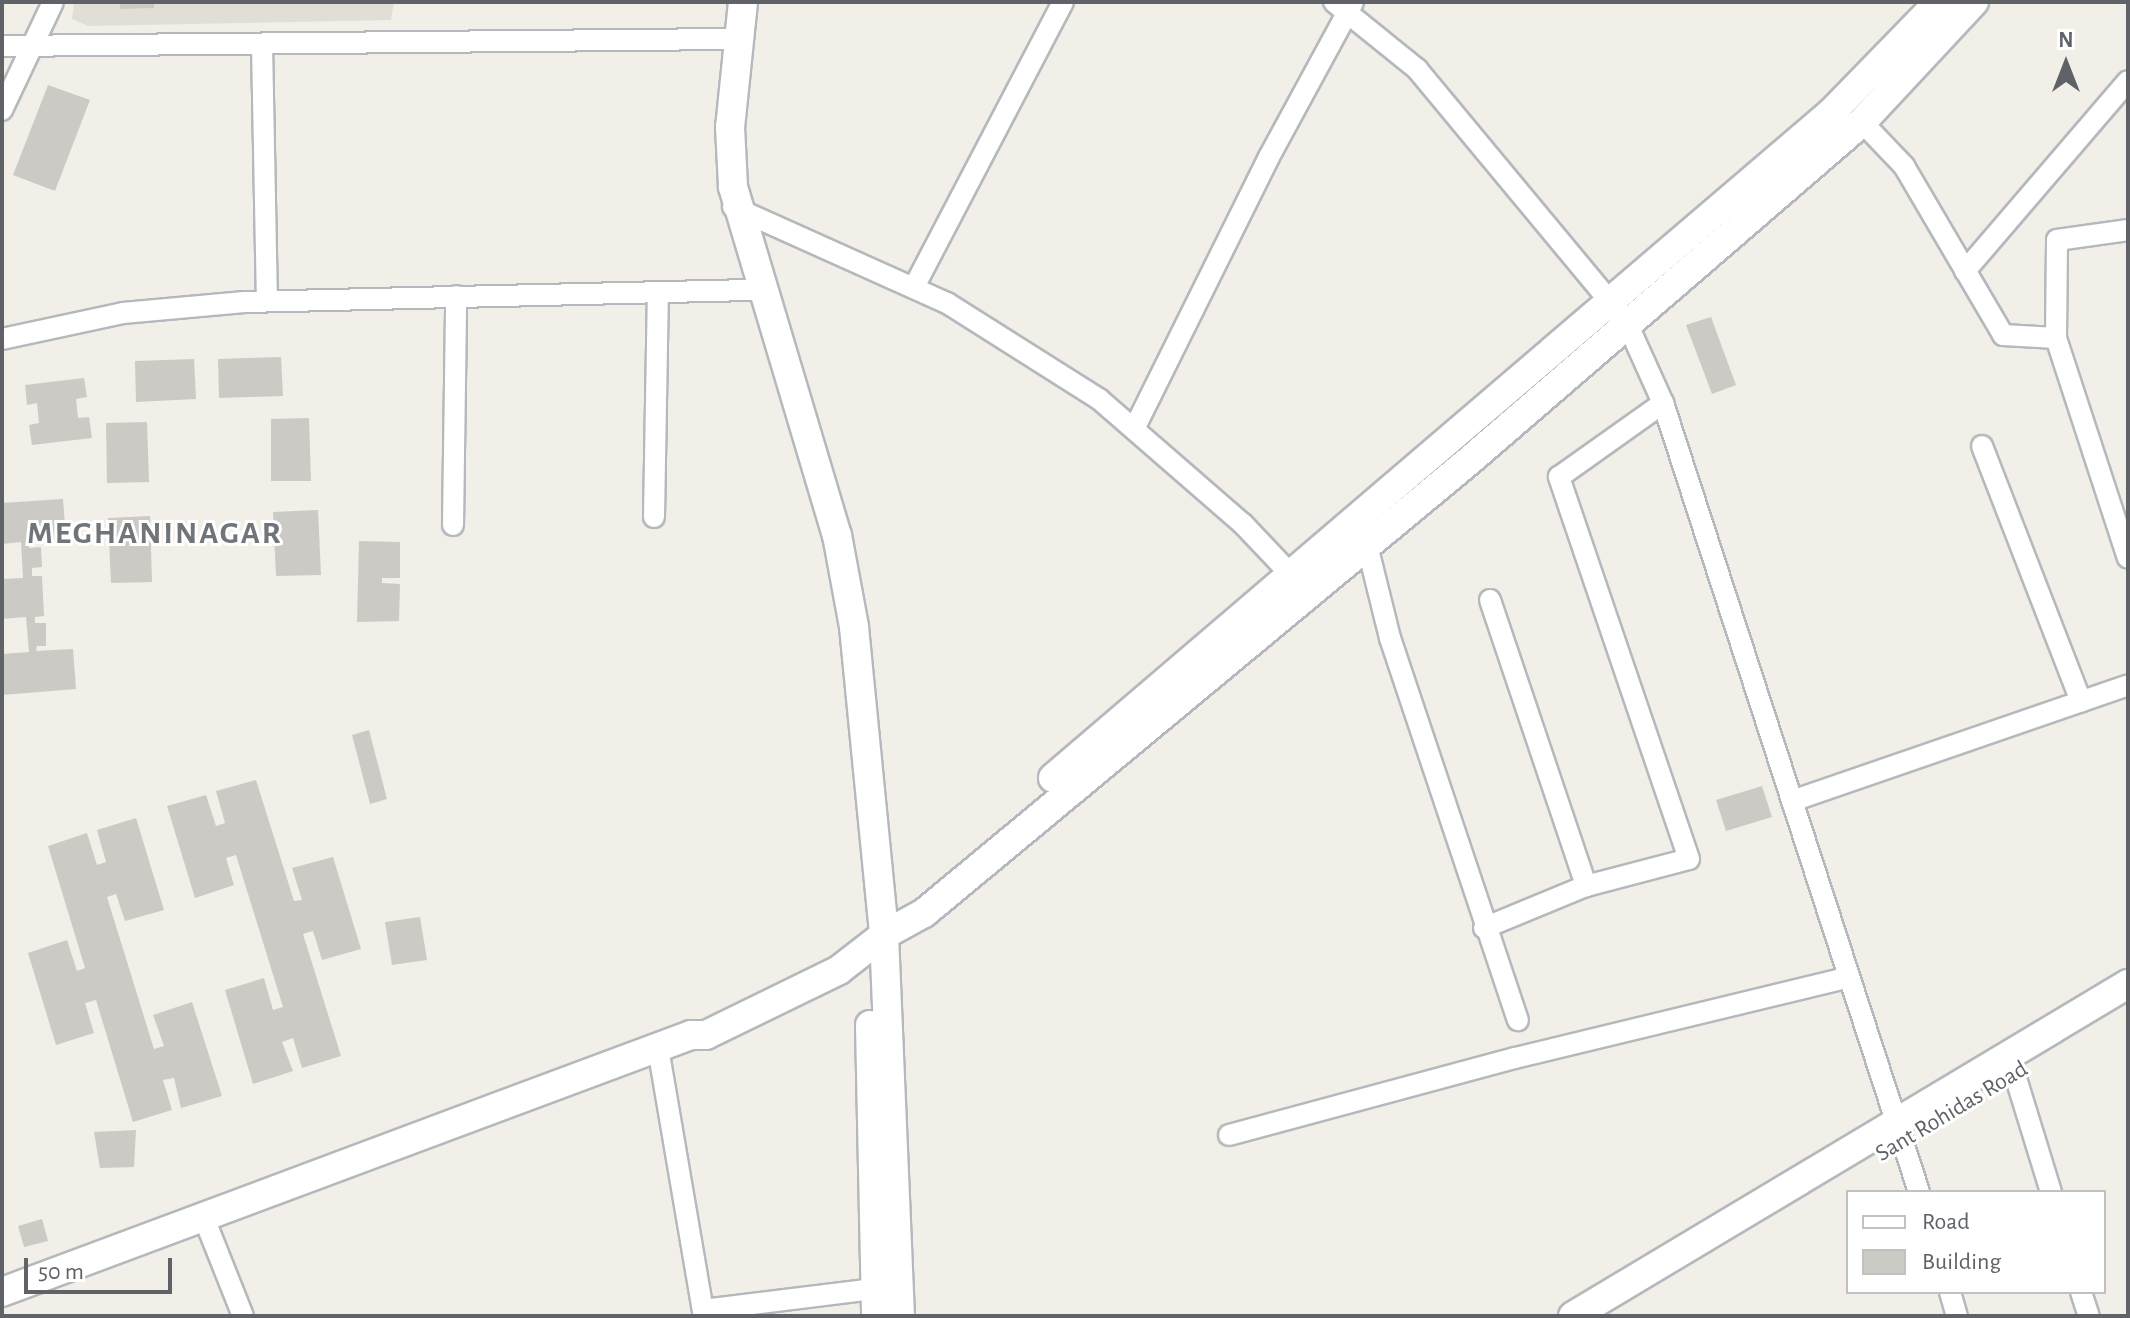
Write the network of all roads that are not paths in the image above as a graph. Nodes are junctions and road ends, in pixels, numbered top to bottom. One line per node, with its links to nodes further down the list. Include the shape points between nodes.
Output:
1 (53, 2): 11 (street)
2 (733, 2): 8 (street)
3 (743, 2): 15 (street, via 730,127)
4 (1063, 2): 18 (street)
5 (1939, 2): 23 (street, via 1832,112)
6 (1974, 2): 14 (street)
7 (1345, 5): 23 (street, via 1417,69); 27 (street)
8 (727, 39): 9 (street); 15 (street, via 720,127)
9 (262, 44): 11 (street); 22 (street)
10 (2, 46): 11 (street)
11 (32, 46): 13 (street)
12 (2128, 81): 17 (street)
13 (2, 110)
14 (1862, 122): 17 (street, via 1904,166); 23 (street)
15 (734, 206): 18 (street); 19 (street); 42 (street, via 837,535 854,627)
16 (2128, 230): 24 (street, via 2057,240)
17 (1965, 271): 24 (street, via 2003,335)
18 (914, 287): 27 (street, via 1099,399)
19 (752, 290): 20 (street); 42 (street, via 827,538 844,629)
20 (658, 292): 21 (street); 29 (street)
21 (456, 296): 22 (street); 30 (street)
22 (267, 301): 25 (street, via 123,313)
23 (1620, 311): 26 (street); 31 (street); 33 (street)
24 (2056, 338): 32 (street)
25 (2, 339)
26 (1663, 403): 39 (street); 40 (street, via 1559,477 1689,859)
27 (1134, 429): 33 (street)
28 (1982, 446): 37 (street)
29 (654, 517)
30 (453, 525)
31 (1367, 545): 34 (street); 41 (street, via 1390,638)
32 (2128, 558)
33 (1291, 573): 34 (street); 38 (street)
34 (1308, 596): 38 (street)
35 (1490, 600): 40 (street)
36 (2128, 685): 37 (street)
37 (2081, 701): 39 (street)
38 (1083, 766): 42 (street, via 924,913)
39 (1792, 801): 43 (street)
40 (1586, 886): 41 (street)
41 (1484, 928): 46 (street)
42 (876, 932): 47 (street, via 839,970 706,1035); 57 (street); 60 (street)
43 (1846, 978): 49 (street); 50 (street, via 1515,1058)
44 (2128, 984): 49 (street)
45 (2128, 1005): 48 (street, Sant Rohidas Road)
46 (1518, 1020)
47 (658, 1048): 53 (street); 58 (street)
48 (2015, 1075): 49 (street, Sant Rohidas Road); 52 (street)
49 (1900, 1134): 51 (street); 61 (street); 62 (street, Sant Rohidas Road)
50 (1229, 1135)
51 (1918, 1190)
52 (2050, 1190)
53 (204, 1218): 54 (street); 59 (street)
54 (2, 1292)
55 (1951, 1294): 63 (street)
56 (2082, 1294): 64 (street)
57 (876, 1303): 58 (street)
58 (703, 1313)
59 (243, 1316)
60 (900, 1316)
61 (1573, 1316)
62 (1610, 1316)
63 (1957, 1316)
64 (2089, 1316)

